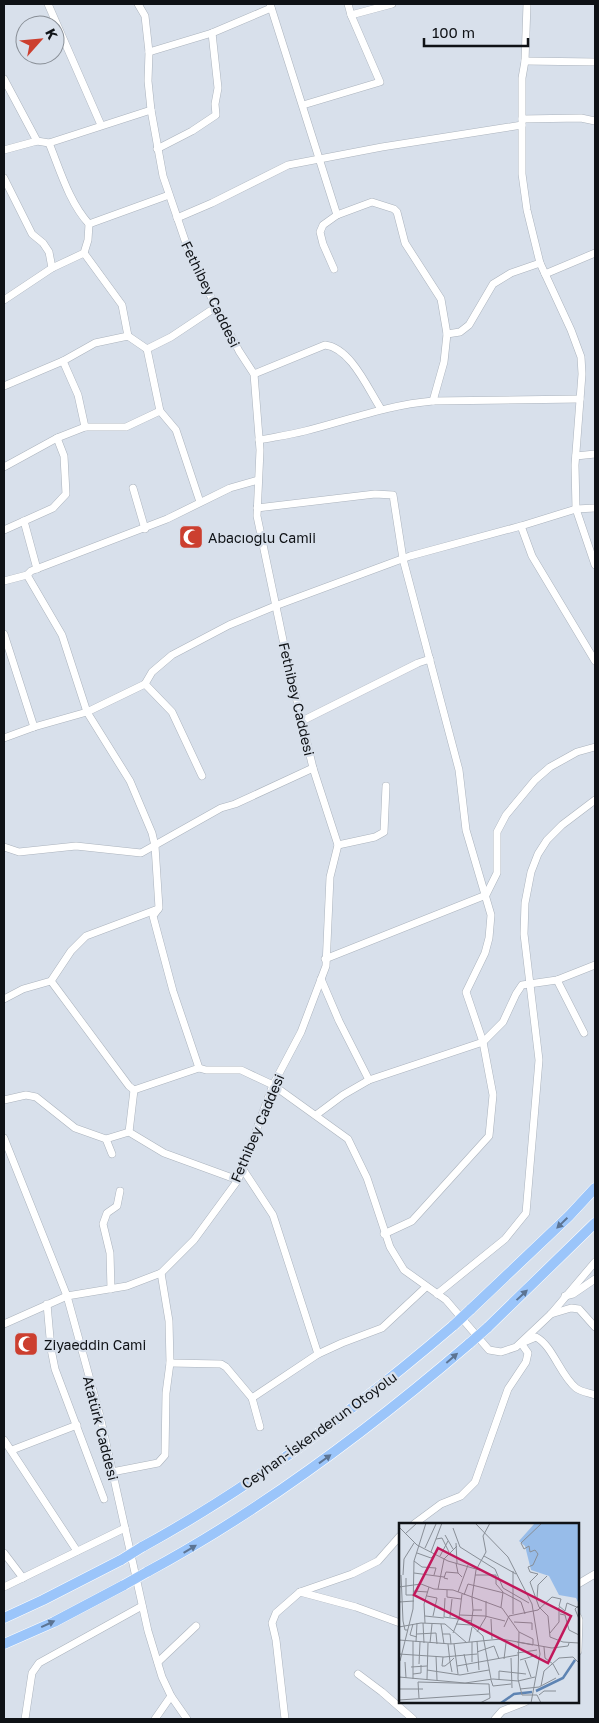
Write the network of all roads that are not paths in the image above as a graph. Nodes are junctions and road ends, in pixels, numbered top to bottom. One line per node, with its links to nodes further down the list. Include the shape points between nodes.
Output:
1 (48, 4): 17 (street)
2 (138, 4): 9 (street, Fethibey Caddesi, via 145,16)
3 (348, 4): 7 (street)
4 (392, 4): 7 (street)
5 (527, 4): 10 (street)
6 (270, 6): 8 (street); 13 (street)
7 (351, 15): 13 (street, via 380,82)
8 (212, 33): 9 (street); 20 (street, via 218,88 216,115 192,132)
9 (149, 52): 14 (street, Fethibey Caddesi)
10 (525, 61): 11 (street); 16 (street)
11 (595, 62)
12 (4, 80): 18 (street)
13 (303, 105): 22 (street)
14 (150, 110): 17 (street); 20 (street, Fethibey Caddesi)
15 (595, 121): 16 (street, via 581,118)
16 (522, 122): 22 (street); 30 (street, via 522,174)
17 (101, 125): 19 (street)
18 (37, 141): 19 (street); 21 (street)
19 (49, 143): 27 (street, via 73,200)
20 (157, 149): 24 (street, Fethibey Caddesi)
21 (4, 150)
22 (319, 159): 25 (street); 26 (street, via 288,165)
23 (4, 178): 31 (street, via 32,234 49,252)
24 (169, 195): 26 (street, Fethibey Caddesi); 27 (street)
25 (337, 215): 32 (street, via 323,224 320,232); 36 (street, via 372,202 397,212 405,243 441,299)
26 (177, 218): 35 (street, Fethibey Caddesi, via 190,258)
27 (89, 224): 28 (street)
28 (84, 253): 31 (street); 37 (street, via 122,304)
29 (595, 253): 33 (street)
30 (540, 263): 33 (street); 36 (street, via 511,273 493,284 469,326 460,332)
31 (52, 268): 34 (street)
32 (334, 269)
33 (545, 274): 42 (street, via 581,357)
34 (4, 300)
35 (216, 307): 38 (street, via 171,338); 40 (street, Fethibey Caddesi)
36 (447, 334): 43 (street, via 444,362)
37 (128, 336): 38 (street); 39 (street, via 95,343)
38 (147, 349): 45 (street)
39 (63, 361): 41 (street); 46 (street, via 78,395)
40 (254, 374): 44 (street, via 325,345 332,346 349,357); 48 (street, Fethibey Caddesi)
41 (4, 386)
42 (580, 399): 43 (street); 50 (street)
43 (433, 401): 44 (street)
44 (381, 409): 48 (street)
45 (160, 412): 46 (street, via 126,427); 54 (street, via 176,430)
46 (85, 427): 47 (street)
47 (57, 438): 51 (street); 58 (street, via 64,456 66,494 53,508)
48 (259, 440): 52 (street, Fethibey Caddesi)
49 (595, 454): 50 (street)
50 (576, 456): 57 (street)
51 (4, 467)
52 (258, 480): 54 (street); 55 (street, Fethibey Caddesi)
53 (133, 488): 60 (street)
54 (200, 502): 60 (street)
55 (257, 508): 62 (street, via 392,495); 67 (street, Fethibey Caddesi)
56 (595, 508): 57 (street)
57 (576, 509): 59 (street); 63 (street)
58 (24, 521): 61 (street); 64 (street)
59 (521, 526): 62 (street); 70 (street, via 532,556)
60 (144, 528): 64 (street)
61 (4, 530)
62 (403, 559): 67 (street); 69 (street)
63 (595, 566)
64 (37, 569): 65 (street)
65 (28, 575): 66 (street); 72 (street, via 62,635)
66 (4, 581)
67 (275, 606): 71 (street, via 229,625 172,655 152,672); 73 (street, Fethibey Caddesi)
68 (4, 634): 74 (street)
69 (430, 659): 73 (street); 84 (street, via 459,770 466,830)
70 (595, 660)
71 (145, 684): 72 (street); 78 (street, via 172,712)
72 (87, 712): 74 (street); 83 (street, via 130,781)
73 (302, 721): 77 (street, Fethibey Caddesi)
74 (34, 727): 75 (street)
75 (4, 738)
76 (595, 747): 84 (street, via 550,767 534,780 506,815 497,832 497,873)
77 (313, 768): 81 (street, Fethibey Caddesi); 83 (street, via 221,808)
78 (202, 776)
79 (386, 786): 81 (street, via 384,832)
80 (595, 800): 91 (street, via 547,840 531,872 524,926)
81 (338, 845): 86 (street, Fethibey Caddesi, via 330,877)
82 (4, 846): 83 (street, via 19,852 76,846 140,854)
83 (156, 846): 85 (street)
84 (486, 896): 86 (street); 94 (street, via 491,914 489,938 466,992)
85 (159, 908): 90 (street, via 86,936 71,951); 95 (street, via 154,916 172,991)
86 (325, 959): 88 (street, Fethibey Caddesi)
87 (595, 965): 89 (street)
88 (321, 979): 96 (street); 97 (street, Fethibey Caddesi, via 301,1032)
89 (557, 980): 91 (street); 93 (street)
90 (51, 981): 92 (street); 98 (street)
91 (529, 985): 94 (street, via 522,985 503,1022); 116 (street, via 538,1060 526,1213 505,1239)
92 (4, 999)
93 (584, 1033)
94 (484, 1042): 96 (street); 110 (street, via 492,1095 489,1136 412,1221)
95 (199, 1068): 97 (street, via 241,1070); 98 (street)
96 (369, 1080): 100 (street)
97 (273, 1084): 100 (street); 105 (street, Fethibey Caddesi)
98 (134, 1090): 101 (street)
99 (4, 1100): 103 (street, via 26,1095 36,1097 75,1128)
100 (316, 1115): 110 (street, via 348,1139 367,1178)
101 (129, 1132): 103 (street); 106 (street, via 164,1153)
102 (4, 1138): 117 (street, Atatürk Caddesi)
103 (106, 1139): 104 (street)
104 (112, 1154)
105 (242, 1168): 106 (street, Fethibey Caddesi); 124 (street, via 273,1215)
106 (238, 1180): 112 (street, Fethibey Caddesi, via 194,1240)
107 (595, 1188): 145 (highway, Ceyhan-İskenderun Otoyolu, one-way to 145, bridge, via 454,1325 333,1423 253,1480 174,1530)
108 (120, 1191): 115 (street, via 116,1206 106,1213 104,1224 110,1253)
109 (595, 1224): 148 (highway, Ceyhan-İskenderun Otoyolu, one-way to 109, bridge, via 124,1585 267,1501 410,1394 487,1328)
110 (384, 1234): 114 (street, via 404,1270)
111 (595, 1262): 118 (street)
112 (161, 1273): 115 (street, Fethibey Caddesi); 125 (street, via 169,1321)
113 (595, 1279): 118 (street)
114 (426, 1287): 116 (street); 124 (street, via 382,1328)
115 (111, 1289): 117 (street, Fethibey Caddesi)
116 (437, 1294): 123 (street, via 446,1300 488,1350 501,1352)
117 (67, 1296): 119 (street, Fethibey Caddesi); 132 (street, Atatürk Caddesi)
118 (564, 1297): 120 (street)
119 (47, 1304): 121 (street, Fethibey Caddesi); 128 (street, via 55,1369)
120 (551, 1314): 122 (street, via 579,1309); 123 (street)
121 (4, 1324)
122 (595, 1327)
123 (521, 1343): 126 (street, via 536,1338 543,1341 559,1368 577,1389); 134 (street, via 528,1353 526,1362 508,1390 475,1482 461,1496 441,1504)
124 (318, 1354): 127 (street)
125 (170, 1363): 127 (street, via 221,1364); 132 (street, via 165,1455 158,1463)
126 (595, 1395)
127 (252, 1398): 129 (street)
128 (76, 1425): 131 (street); 133 (street)
129 (260, 1427)
130 (4, 1440): 131 (street)
131 (12, 1450): 137 (street)
132 (112, 1472): 135 (street, Atatürk Caddesi)
133 (104, 1499)
134 (415, 1523)
135 (125, 1528): 137 (street); 144 (street, Atatürk Caddesi)
136 (399, 1537): 143 (street, via 378,1561)
137 (77, 1551): 140 (street)
138 (4, 1553): 140 (street)
139 (595, 1574): 141 (street)
140 (23, 1578): 142 (street)
141 (579, 1583)
142 (4, 1587)
143 (300, 1592): 146 (street, via 356,1606); 156 (street, via 276,1613 272,1623)
144 (142, 1606): 149 (street, Atatürk Caddesi); 153 (street, via 39,1663 32,1673)
145 (4, 1618)
146 (399, 1623)
147 (196, 1626): 149 (street)
148 (4, 1644)
149 (158, 1662): 151 (street, Atatürk Caddesi)
150 (358, 1674): 157 (street)
151 (171, 1696): 154 (street); 155 (street, Atatürk Caddesi)
152 (522, 1703): 158 (street, via 502,1711)
153 (25, 1719)
154 (155, 1719)
155 (187, 1719)
156 (285, 1719)
157 (413, 1719)
158 (495, 1719)

